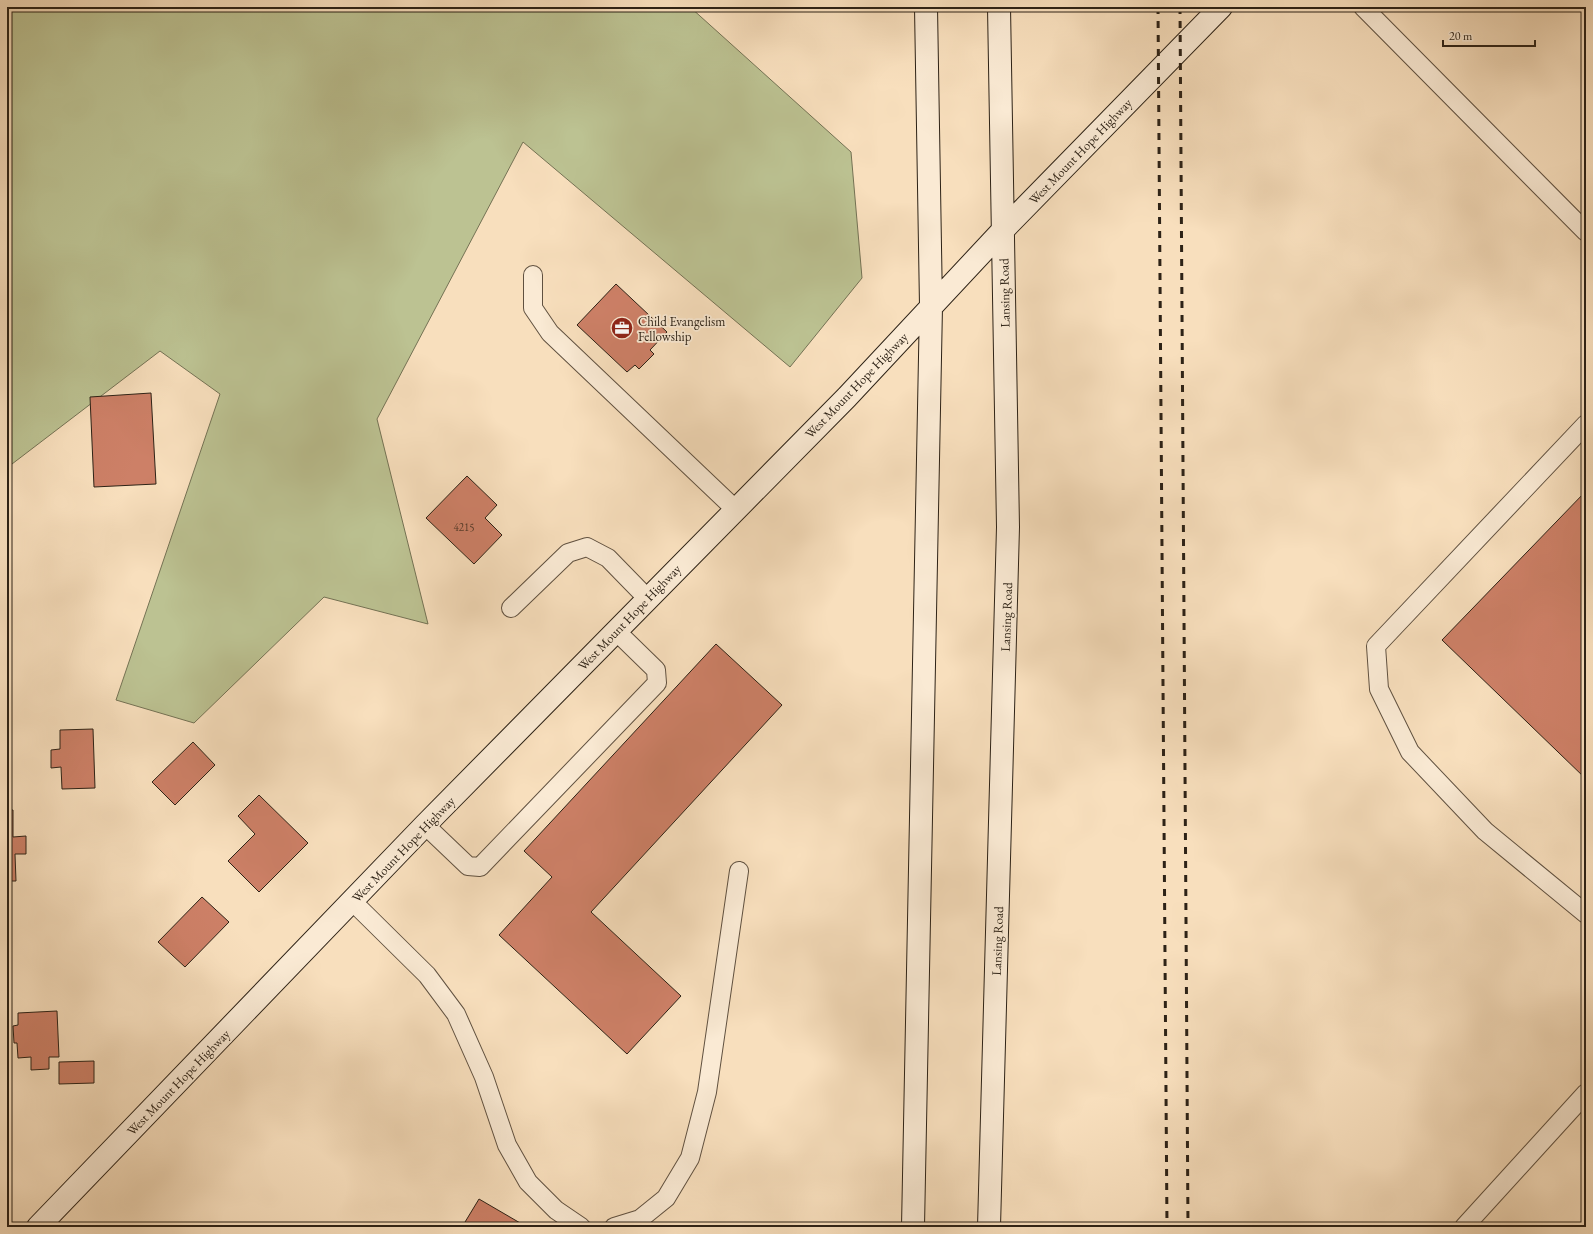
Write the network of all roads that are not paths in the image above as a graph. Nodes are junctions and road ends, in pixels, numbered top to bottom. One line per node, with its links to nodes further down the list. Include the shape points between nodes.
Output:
1 (926, 7): 8 (main road)
2 (999, 7): 5 (main road, Lansing Road)
3 (1221, 7): 5 (main road, West Mount Hope Highway)
4 (1363, 7): 6 (lane)
5 (1003, 230): 8 (main road, West Mount Hope Highway); 23 (main road, Lansing Road, via 1008,527)
6 (1586, 232)
7 (533, 275): 10 (lane, via 533,308 550,332)
8 (931, 306): 10 (main road, West Mount Hope Highway, via 847,397); 22 (main road)
9 (1586, 424): 17 (lane, via 1376,646 1379,689 1410,752 1485,831)
10 (735, 509): 11 (main road, West Mount Hope Highway)
11 (647, 598): 12 (lane, via 608,558 587,547 568,553); 13 (main road, West Mount Hope Highway)
12 (511, 608)
13 (616, 631): 14 (main road, West Mount Hope Highway); 14 (lane, via 656,670 658,683 480,867 468,866)
14 (425, 825): 16 (main road, West Mount Hope Highway)
15 (740, 871): 21 (lane, via 707,1092 690,1158 666,1198 640,1219)
16 (352, 901): 19 (main road, West Mount Hope Highway); 20 (lane, via 427,975 456,1014 484,1077 507,1145 528,1182 556,1210)
17 (1586, 914)
18 (1586, 1093): 24 (lane)
19 (38, 1227)
20 (581, 1227)
21 (614, 1227)
22 (912, 1227)
23 (988, 1227)
24 (1464, 1227)

